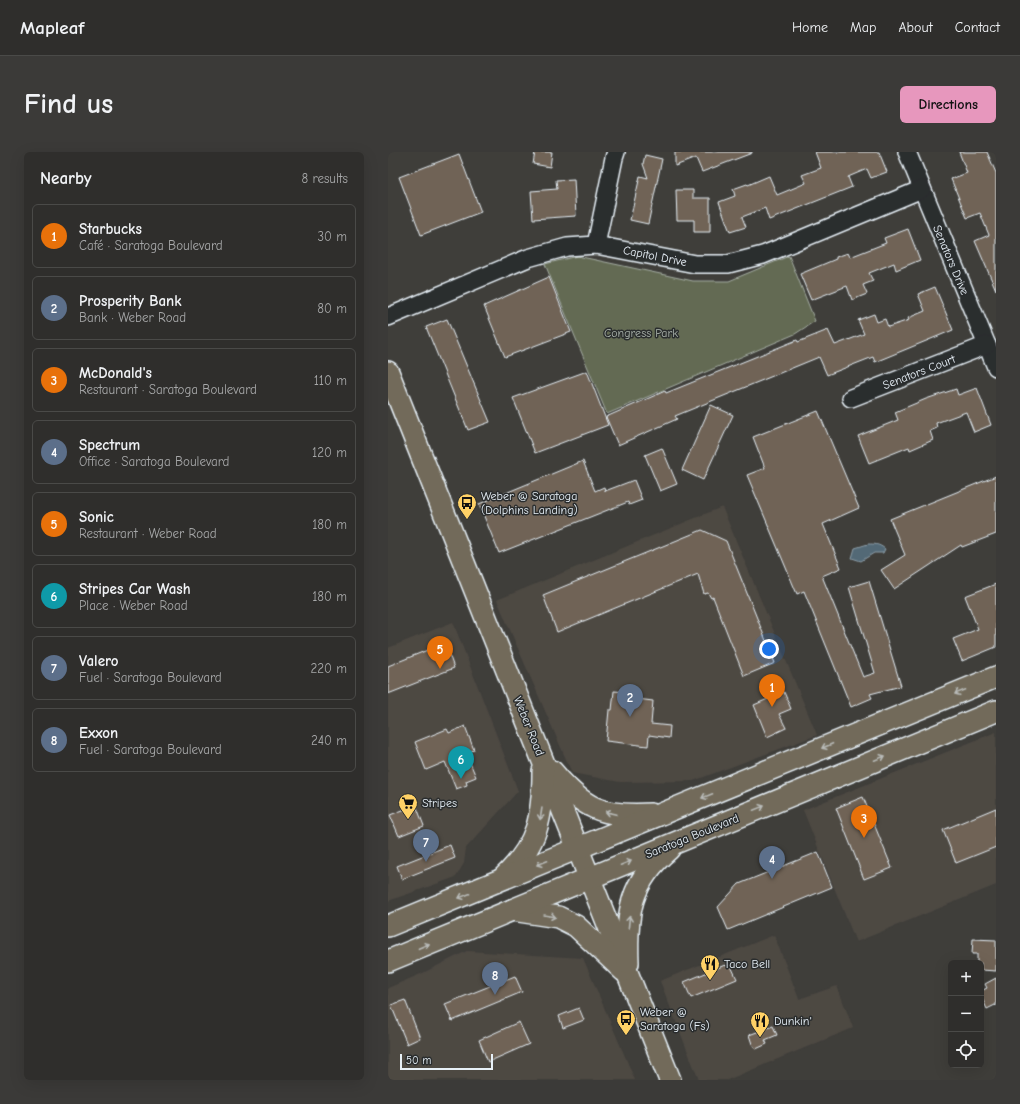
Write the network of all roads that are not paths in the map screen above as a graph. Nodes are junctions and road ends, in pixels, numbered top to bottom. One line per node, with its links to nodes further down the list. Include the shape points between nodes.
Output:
1 (616, 152): 4 (street)
2 (907, 152): 3 (street, Senators Drive)
3 (922, 189): 4 (street, Capitol Drive, via 763,255 728,264 695,264); 6 (street, Senators Drive)
4 (596, 245): 5 (street, Capitol Drive, via 567,247 528,258)
5 (388, 318)
6 (987, 345): 7 (street, Senators Drive); 9 (street, Senators Court)
7 (996, 367)
8 (388, 372): 12 (main road, Weber Road)
9 (851, 398)
10 (996, 677): 13 (main road, one-way to 13)
11 (996, 711): 14 (main road, Saratoga Boulevard, one-way to 11)
12 (543, 761): 13 (main road, one-way to 12, via 613,814 593,808 567,788); 15 (main road, Weber Road); 17 (main road, one-way to 17, via 543,795 539,822 530,845)
13 (664, 813): 15 (main road)
14 (677, 842): 16 (main road, Saratoga Boulevard, one-way to 14); 21 (main road, one-way to 14, via 627,942 632,898 656,860)
15 (578, 849): 16 (main road, Weber Road); 17 (main road, one-way to 17)
16 (590, 878): 18 (main road, Saratoga Boulevard); 21 (main road, Weber Road)
17 (500, 881): 19 (main road, one-way to 19)
18 (511, 910): 20 (main road, Saratoga Boulevard, one-way to 18); 21 (main road, one-way to 21, via 558,917 576,926)
19 (388, 926)
20 (388, 961)
21 (628, 975): 22 (main road, Weber Road)
22 (670, 1080)

